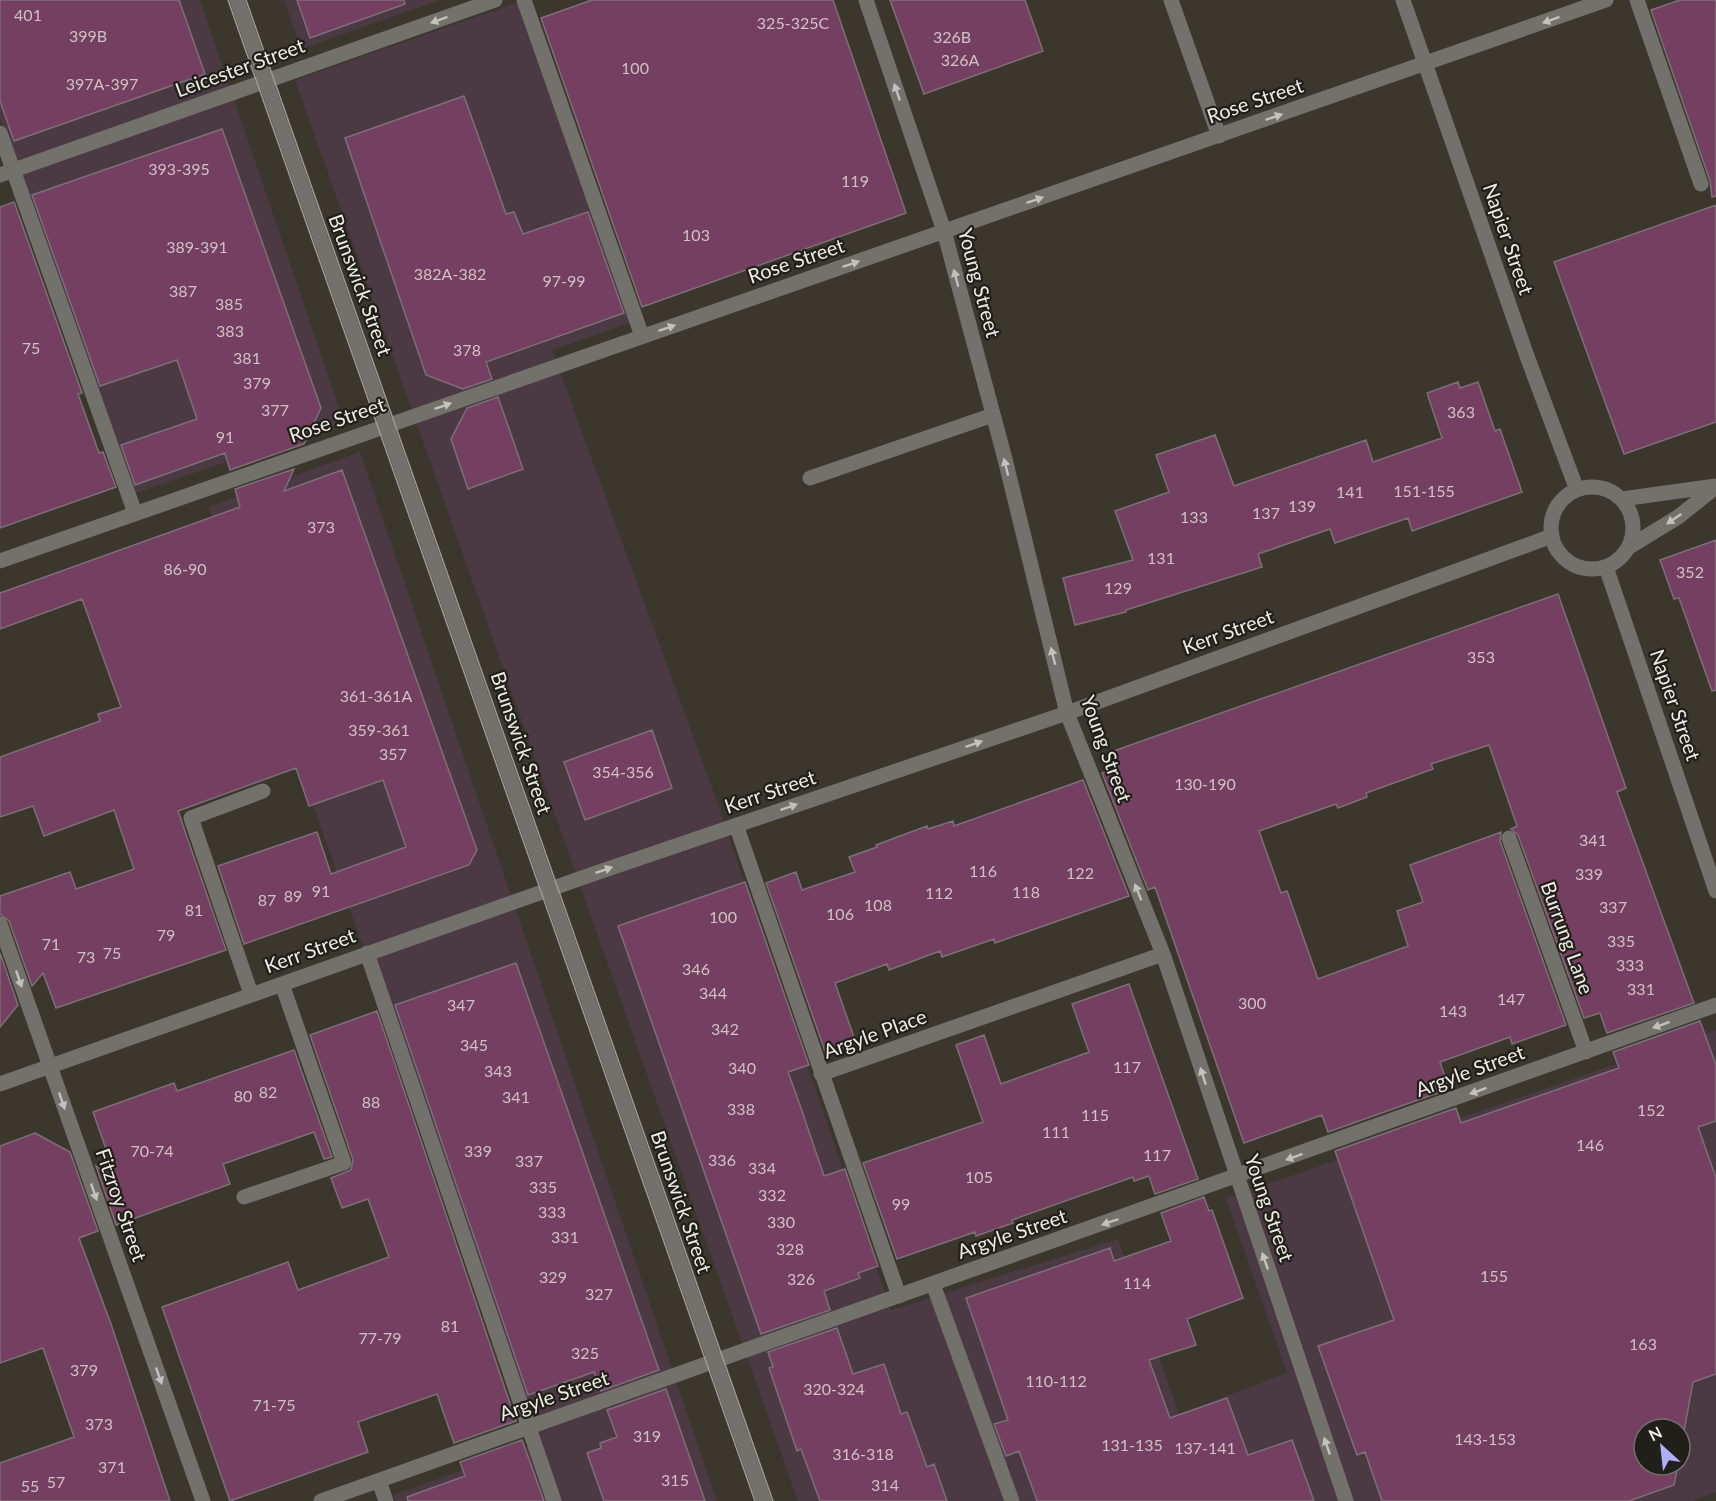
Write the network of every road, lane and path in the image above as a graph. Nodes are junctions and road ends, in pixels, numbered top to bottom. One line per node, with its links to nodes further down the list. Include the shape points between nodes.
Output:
1 (237, 0): 10 (street, Brunswick Street)
2 (495, 0): 10 (street, Leicester Street, one-way to 10)
3 (524, 0): 16 (street)
4 (866, 0): 15 (street, Young Street, one-way to 4)
5 (1172, 0): 12 (street)
6 (1403, 0): 9 (street, Napier Street)
7 (1606, 0): 9 (street, Rose Street, one-way to 9)
8 (1636, 0): 14 (street)
9 (1425, 65): 12 (street, Rose Street, one-way to 9); 21 (street, Napier Street)
10 (266, 81): 13 (street, Leicester Street); 18 (street, Brunswick Street)
11 (0, 133): 13 (street)
12 (1219, 136): 15 (street, Rose Street, one-way to 12)
13 (7, 173): 23 (street)
14 (1701, 184)
15 (944, 231): 16 (street, Rose Street, one-way to 15); 17 (street, Young Street, one-way to 15)
16 (642, 336): 18 (street, Rose Street, one-way to 16)
17 (993, 415): 19 (street); 28 (street, Young Street, one-way to 17)
18 (388, 425): 23 (street, Rose Street); 32 (street, Brunswick Street)
19 (810, 478)
20 (1716, 486): 22 (street); 25 (street, one-way to 25, via 1678,517)
21 (1577, 490): 22 (street, via 1600,488); 24 (street, via 1559,504 1551,525)
22 (1622, 499): 25 (street, via 1633,522)
23 (135, 513): 26 (street, Rose Street)
24 (1552, 536): 27 (street, via 1557,550 1578,567); 28 (street, Kerr Street)
25 (1629, 547): 27 (street)
26 (0, 561)
27 (1606, 567): 33 (street, Napier Street)
28 (1067, 713): 30 (street, Kerr Street, one-way to 28); 36 (street, Young Street, one-way to 28)
29 (263, 791): 38 (street, via 191,818)
30 (736, 825): 32 (street, Kerr Street, one-way to 30); 42 (street)
31 (1509, 838): 40 (street, Burrung Lane)
32 (549, 890): 35 (street, Kerr Street); 48 (street, Brunswick Street)
33 (1716, 891)
34 (0, 924): 41 (street, Fitzroy Street, one-way to 41)
35 (367, 953): 37 (street, Kerr Street); 49 (street)
36 (1163, 954): 42 (street, Argyle Place); 44 (street, Young Street, one-way to 36)
37 (282, 984): 38 (street, Kerr Street); 45 (street, via 344,1163)
38 (251, 994): 41 (street, Kerr Street)
39 (1716, 1005): 40 (street, Argyle Street, one-way to 40)
40 (1586, 1052): 44 (street, Argyle Street, one-way to 44)
41 (50, 1066): 43 (street, Kerr Street); 51 (street, Fitzroy Street, one-way to 51)
42 (821, 1074): 47 (street, Argyle Place)
43 (0, 1084)
44 (1236, 1177): 46 (street, Argyle Street, one-way to 46); 57 (street, Young Street, one-way to 44)
45 (244, 1197)
46 (933, 1284): 47 (street, Argyle Street); 56 (street)
47 (899, 1296): 48 (street, Argyle Street)
48 (715, 1361): 49 (street, Argyle Street); 55 (street, Brunswick Street)
49 (528, 1426): 50 (street, Argyle Street); 54 (street)
50 (379, 1481): 52 (street, Argyle Street); 53 (street)
51 (203, 1501)
52 (321, 1501)
53 (386, 1501)
54 (554, 1501)
55 (764, 1501)
56 (1012, 1501)
57 (1346, 1501)

